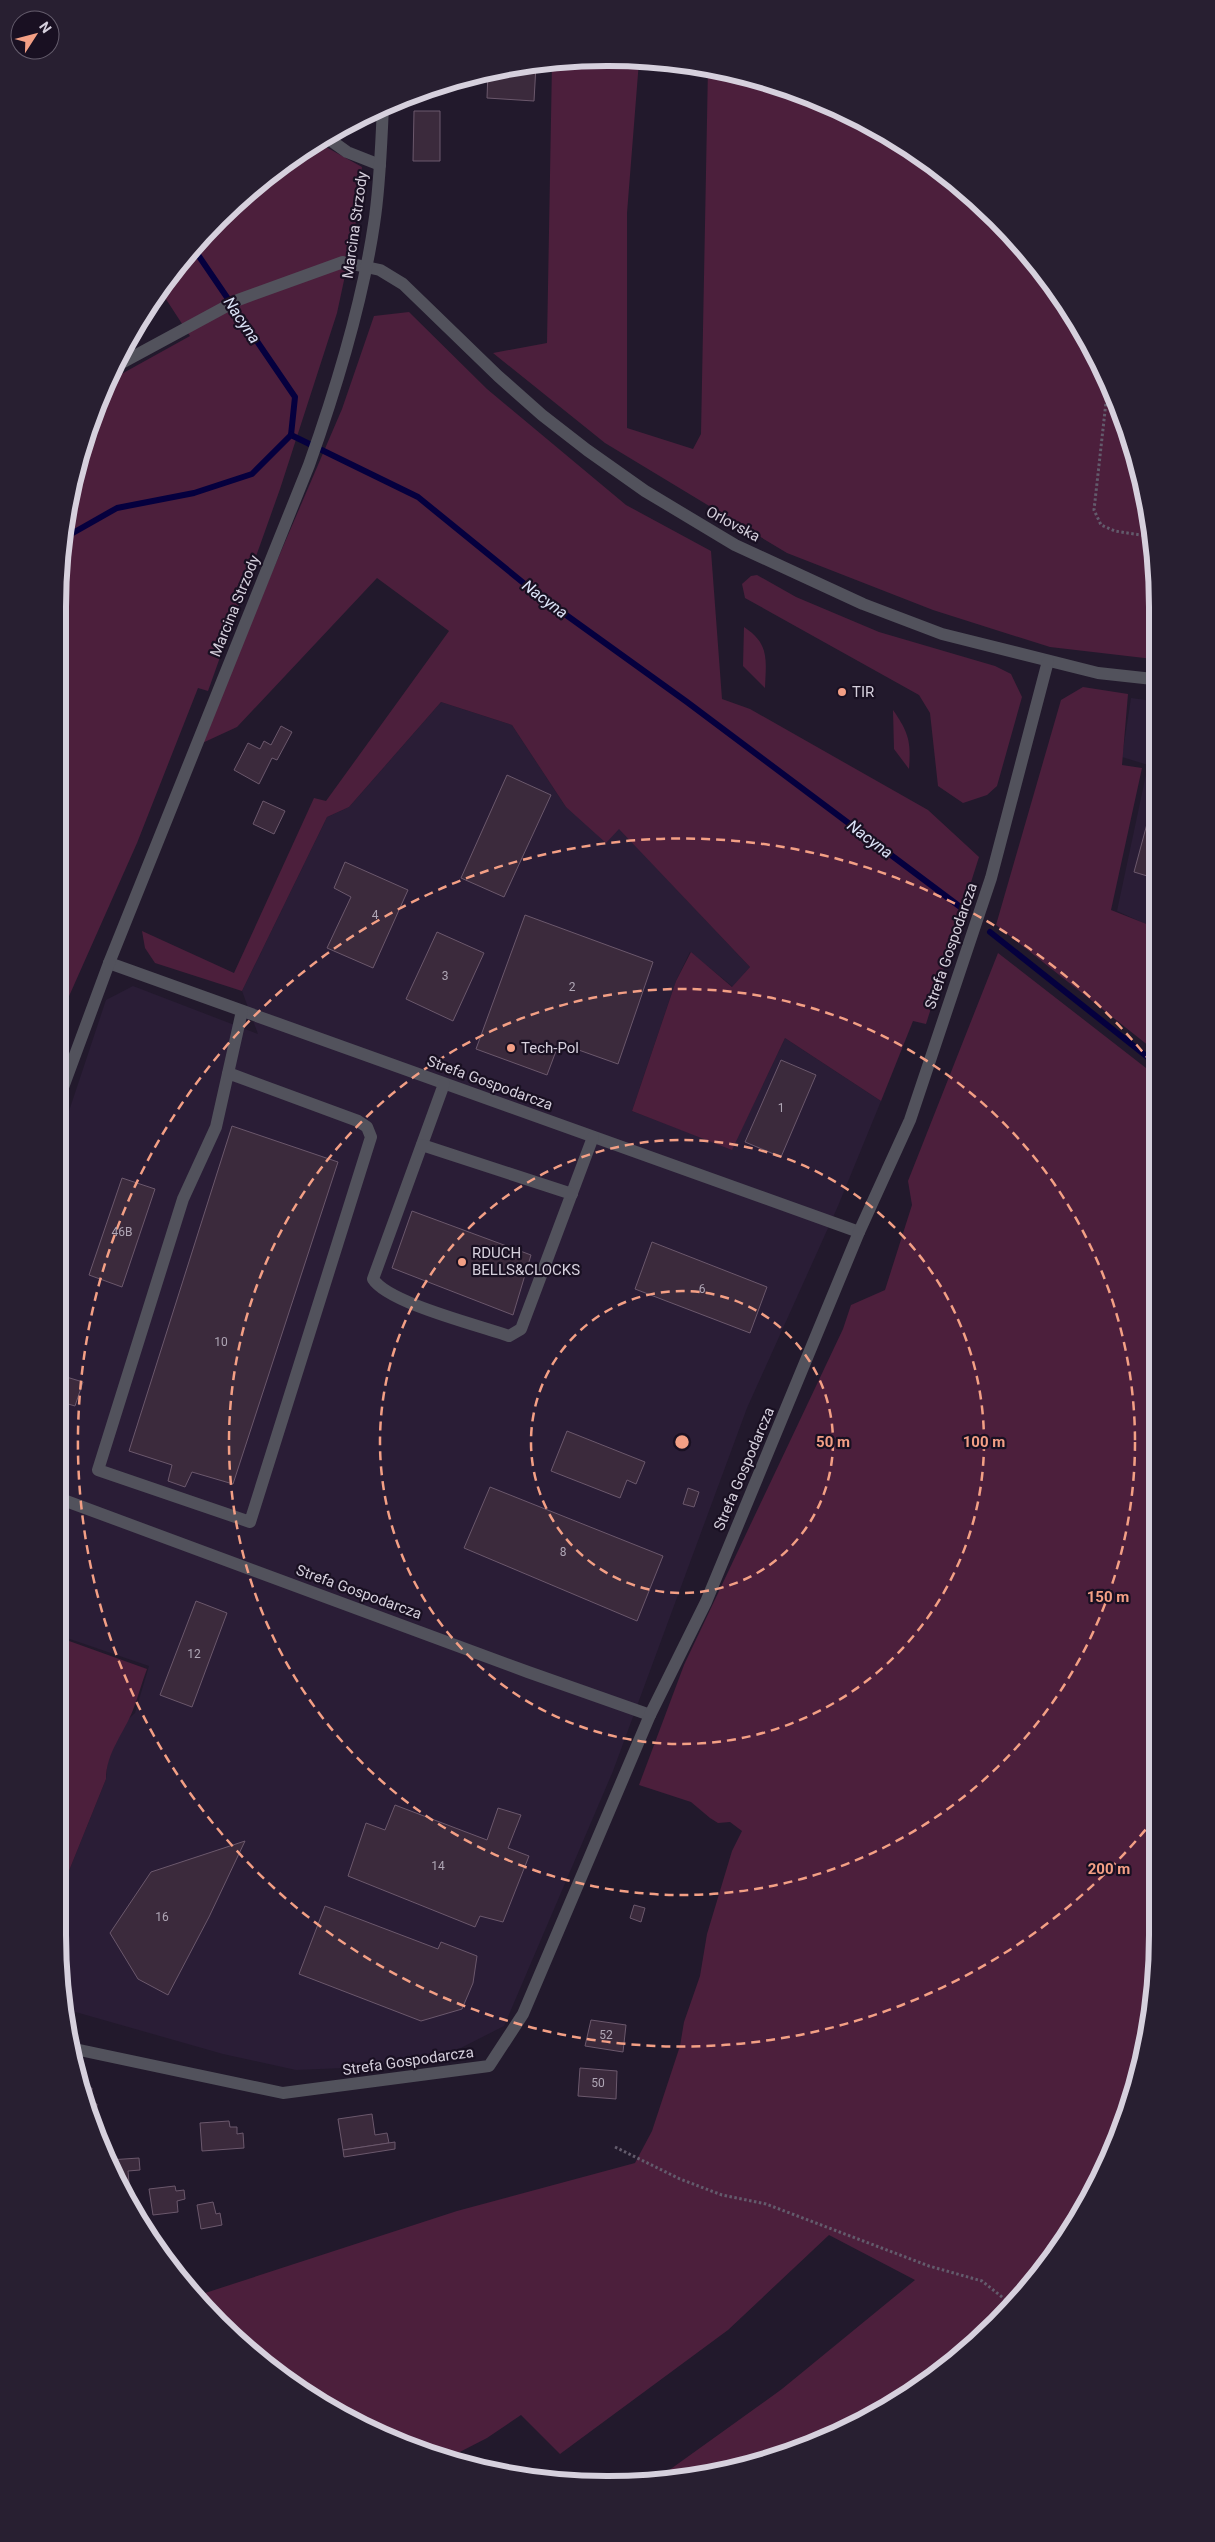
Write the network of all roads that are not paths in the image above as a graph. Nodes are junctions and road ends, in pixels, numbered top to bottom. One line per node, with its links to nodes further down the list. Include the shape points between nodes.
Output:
1 (383, 115): 3 (street, Marcina Strzody)
2 (333, 142): 3 (street, via 347,152)
3 (380, 165): 4 (street, Marcina Strzody)
4 (367, 267): 5 (street, Orlovska, via 343,262 238,300); 6 (street, Orlovska, via 392,275 403,284 498,376 587,450 702,527 863,604 942,634); 8 (street, Marcina Strzody, via 333,398 309,465)
5 (126, 360)
6 (1048, 661): 7 (street, Orlovska, via 1098,673); 16 (street, Strefa Gospodarcza, via 991,878 910,1120)
7 (1149, 679)
8 (110, 963): 9 (street, Strefa Gospodarcza); 11 (street, Marcina Strzody)
9 (242, 1011): 10 (street); 12 (street, Strefa Gospodarcza)
10 (228, 1073): 10 (street, via 216,1126 183,1199 98,1470 250,1522 371,1137 367,1128 358,1121)
11 (66, 1080)
12 (444, 1084): 13 (street, Strefa Gospodarcza); 14 (street)
13 (593, 1137): 15 (street); 16 (street, Strefa Gospodarcza)
14 (422, 1145): 15 (street); 15 (street, via 373,1279 378,1287 395,1297 509,1336 521,1329)
15 (572, 1194)
16 (859, 1232): 18 (street, Strefa Gospodarcza, via 706,1602)
17 (66, 1501): 18 (street, Strefa Gospodarcza)
18 (650, 1715): 19 (street, Strefa Gospodarcza, via 523,2014 489,2066 283,2093)
19 (79, 2050)

